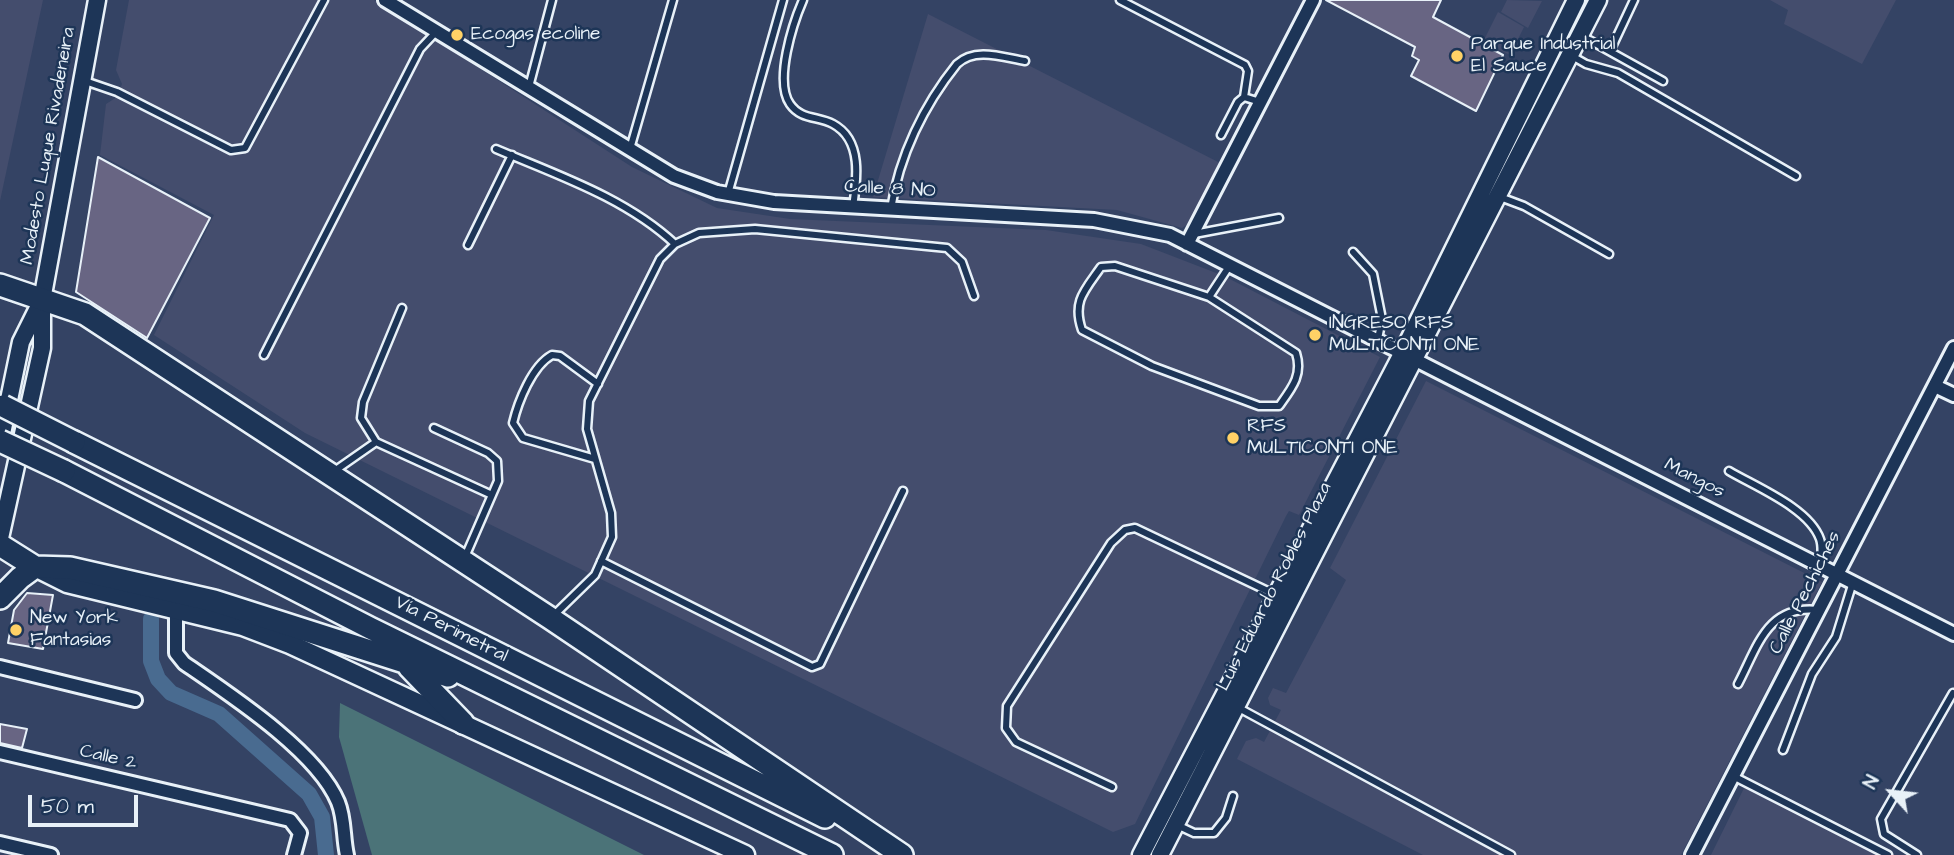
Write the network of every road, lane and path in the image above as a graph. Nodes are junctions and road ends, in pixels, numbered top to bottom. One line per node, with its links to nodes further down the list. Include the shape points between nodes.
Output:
1 (97, 0): 18 (street, Modesto Luque Rivadeneira)
2 (324, 0): 18 (lane, via 240,151)
3 (385, 0): 13 (street, Calle 8 NO)
4 (552, 0): 20 (lane)
5 (673, 0): 25 (lane)
6 (783, 0): 28 (lane)
7 (803, 0): 30 (lane, via 786,49 785,89 789,103 806,117 833,124 855,151)
8 (1120, 0): 21 (lane, via 1245,65)
9 (1313, 0): 22 (street)
10 (1598, 0): 14 (street, Luis Eduardo Robles Plaza)
11 (1634, 0): 15 (lane)
12 (1571, 2): 47 (street, Luis Eduardo Robles Plaza)
13 (437, 31): 20 (street, Calle 8 NO); 46 (lane, via 421,49)
14 (1581, 35): 15 (lane); 16 (street, Luis Eduardo Robles Plaza)
15 (1611, 49): 19 (lane)
16 (1570, 55): 27 (lane, via 1618,74); 29 (street, Luis Eduardo Robles Plaza)
17 (1025, 61): 31 (lane, via 978,54 966,55 957,64 916,127)
18 (83, 80): 42 (street, Modesto Luque Rivadeneira)
19 (1663, 81)
20 (529, 88): 25 (street, Calle 8 NO)
21 (1244, 97): 22 (lane); 23 (lane)
22 (1260, 102): 33 (street)
23 (1221, 135)
24 (496, 149): 26 (lane)
25 (630, 149): 28 (street, Calle 8 NO, via 674,176)
26 (512, 155): 34 (lane, via 616,202 653,224); 35 (lane)
27 (1796, 176)
28 (728, 194): 30 (street, Calle 8 NO)
29 (1499, 196): 37 (lane); 47 (street, Luis Eduardo Robles Plaza)
30 (853, 207): 31 (street, Calle 8 NO)
31 (891, 209): 33 (street, Calle 8 NO, via 1094,220)
32 (1279, 218): 33 (lane)
33 (1190, 239): 38 (street, Calle 8 NO)
34 (675, 244): 40 (lane, via 699,233 755,229 947,248 962,262); 48 (lane, via 660,259)
35 (468, 245)
36 (1353, 251): 44 (lane, via 1373,274 1382,319)
37 (1609, 254)
38 (1230, 265): 41 (lane); 44 (street, Calle 8 NO)
39 (0, 285): 42 (highway)
40 (974, 296)
41 (1209, 297): 41 (lane, via 1115,266 1101,267 1080,296 1077,314 1083,330 1152,366 1259,406 1279,406 1301,368 1296,353)
42 (42, 300): 53 (street, Modesto Luque Rivadeneira, via 22,342); 57 (highway, via 85,314); 60 (street, Modesto Luque Rivadeneira, via 42,348)
43 (402, 308): 54 (lane, via 363,402 361,418)
44 (1378, 339): 47 (street, Calle 8 NO)
45 (1954, 348): 49 (street, Calle Pechiches)
46 (264, 355)
47 (1410, 355): 64 (street, Mangos); 69 (street, Luis Eduardo Robles Plaza)
48 (597, 384): 55 (lane, via 589,401 587,429); 55 (lane, via 552,355 542,360 513,423 523,438)
49 (1935, 386): 50 (street); 66 (street, Calle Pechiches)
50 (1954, 395)
51 (1, 405): 95 (highway, Vía Perimetral, bridge)
52 (434, 428): 59 (lane, via 497,461 498,481)
53 (0, 442): 73 (highway, Vía Perimetral, bridge)
54 (376, 442): 57 (lane); 59 (lane)
55 (595, 459): 62 (lane, via 611,513 612,537)
56 (1729, 471): 64 (lane, via 1803,515 1816,528 1822,542)
57 (330, 474): 63 (highway)
58 (903, 491): 62 (lane, via 830,645 820,664 812,667)
59 (492, 495): 63 (lane)
60 (0, 538)
61 (0, 545): 65 (highway)
62 (601, 561): 72 (lane, via 595,575)
63 (463, 562): 72 (highway)
64 (1821, 566): 66 (street, Mangos)
65 (36, 567): 68 (highway); 70 (main road, via 67,583); 75 (highway, via 70,568 214,601)
66 (1837, 574): 67 (street, Mangos); 71 (street, Calle Pechiches)
67 (1853, 582): 74 (street, Mangos); 83 (lane, via 1836,637 1812,674)
68 (0, 598)
69 (1284, 599): 81 (street, Luis Eduardo Robles Plaza); 86 (lane, via 1135,528 1125,530 1111,543 1007,706 1006,728 1016,742); 96 (street, Luis Eduardo Robles Plaza)
70 (176, 608): 82 (main road, via 290,644); 92 (street, via 176,653 254,710 325,780 343,818)
71 (1819, 610): 77 (lane, via 1799,607 1778,617 1762,635); 85 (street, Calle Pechiches)
72 (550, 618): 95 (highway)
73 (370, 628): 75 (highway); 79 (highway, Vía Perimetral)
74 (1954, 634)
75 (405, 664): 79 (highway); 82 (highway)
76 (0, 667): 80 (street)
77 (1738, 684)
78 (1953, 693): 101 (lane, via 1881,819 1884,834)
79 (511, 695): 94 (highway, Vía Perimetral)
80 (135, 700)
81 (1237, 707): 88 (street, Luis Eduardo Robles Plaza); 98 (lane)
82 (463, 723): 93 (main road)
83 (1783, 750)
84 (0, 752): 91 (street, Calle 2, via 290,820 300,832)
85 (1733, 776): 99 (street, Calle Pechiches); 100 (lane)
86 (1112, 787)
87 (1233, 796): 88 (lane, via 1226,818 1214,833 1194,833)
88 (1176, 825): 97 (street, Luis Eduardo Robles Plaza)
89 (0, 844): 90 (street)
90 (51, 855)
91 (294, 855)
92 (347, 855)
93 (745, 855)
94 (832, 855)
95 (902, 855)
96 (1141, 855)
97 (1160, 855)
98 (1511, 855)
99 (1692, 855)
100 (1888, 855)
101 (1917, 855)

